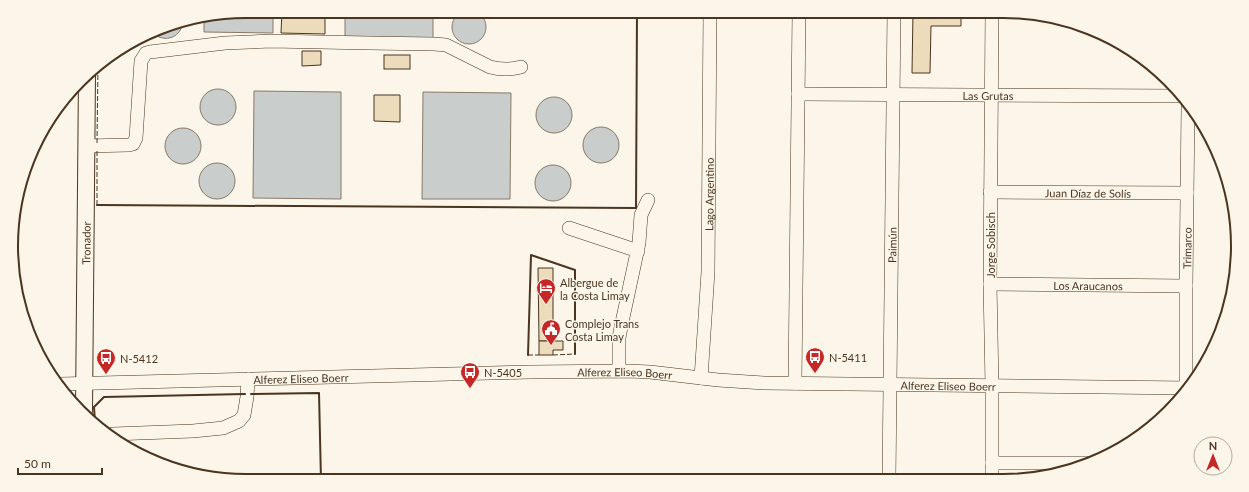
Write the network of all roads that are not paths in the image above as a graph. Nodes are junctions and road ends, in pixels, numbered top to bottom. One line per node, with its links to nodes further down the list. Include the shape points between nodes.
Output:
1 (710, 18): 21 (street, Lago Argentino, via 708,272)
2 (799, 18): 7 (street)
3 (894, 18): 8 (street, Paimún)
4 (992, 18): 9 (street, Jorge Sobisch)
5 (520, 67): 12 (street, via 510,70 496,69 446,45 434,44 270,41 225,43 150,52 141,61 135,141 129,145)
6 (87, 83): 12 (main road, Tronador)
7 (798, 94): 8 (street, Las Grutas); 24 (street)
8 (893, 95): 9 (street, Las Grutas); 27 (street, Paimún)
9 (991, 95): 10 (street, Las Grutas); 13 (street, Jorge Sobisch)
10 (1174, 96)
11 (1188, 112): 14 (street, Trimarco)
12 (86, 146): 26 (main road, Tronador)
13 (990, 192): 14 (street, Juan Díaz de Solís); 18 (street, Jorge Sobisch)
14 (1186, 194): 19 (street, Trimarco)
15 (648, 200): 17 (street, via 641,215)
16 (569, 228): 17 (street)
17 (638, 251): 20 (street, via 620,332)
18 (990, 284): 19 (street, Los Araucanos); 28 (street, Jorge Sobisch)
19 (1186, 286): 23 (street, Trimarco)
20 (619, 372): 21 (street, Alferez Eliseo Boerr); 22 (street, Alferez Eliseo Boerr)
21 (700, 378): 24 (street, Alferez Eliseo Boerr, via 755,383)
22 (248, 379): 26 (street, Alferez Eliseo Boerr); 31 (street, via 244,415 239,421 223,428)
23 (1187, 381)
24 (795, 383): 27 (street, Alferez Eliseo Boerr)
25 (64, 384): 26 (street, Alferez Eliseo Boerr)
26 (84, 384): 30 (main road, Tronador)
27 (890, 384): 28 (street, Alferez Eliseo Boerr); 34 (street, Paimún)
28 (992, 385): 29 (street, Alferez Eliseo Boerr); 32 (street, Jorge Sobisch)
29 (1181, 388)
30 (84, 406)
31 (116, 434)
32 (992, 463): 33 (street); 35 (street, Jorge Sobisch)
33 (1072, 463)
34 (889, 474)
35 (992, 474)

